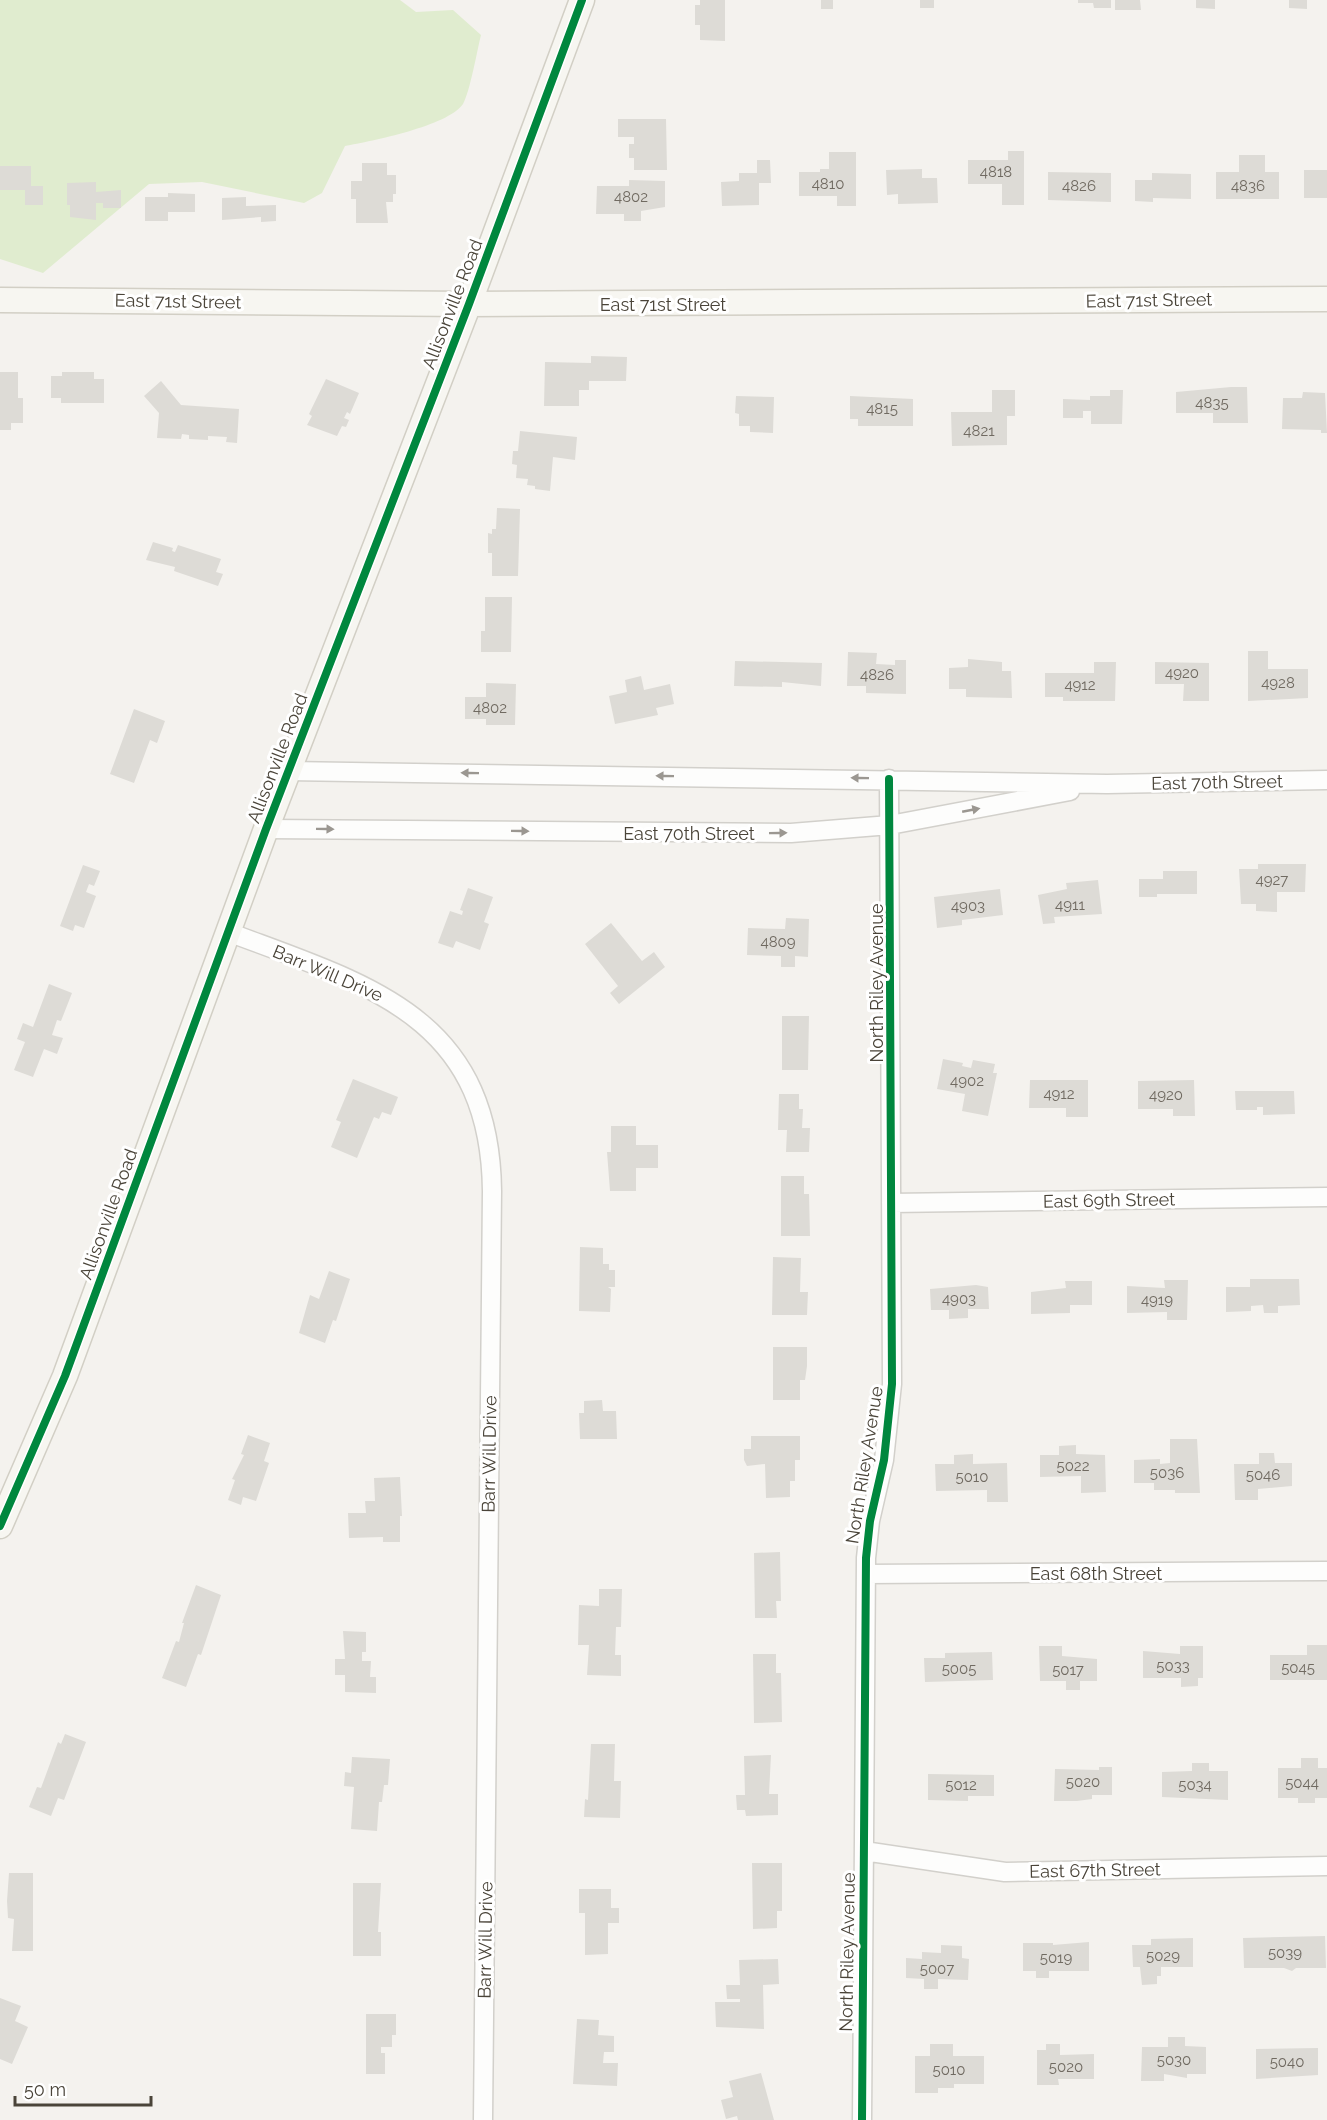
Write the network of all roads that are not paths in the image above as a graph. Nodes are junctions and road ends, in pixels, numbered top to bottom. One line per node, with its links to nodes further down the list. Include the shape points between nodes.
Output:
1 (582, 0): 4 (main road, Allisonville Road)
2 (1327, 298): 4 (main road, East 71st Street)
3 (0, 300): 4 (main road, East 71st Street)
4 (469, 304): 5 (main road, Allisonville Road)
5 (288, 771): 6 (street, East 70th Street, one-way to 5); 10 (main road, Allisonville Road)
6 (889, 779): 8 (street, East 70th Street); 9 (street, North Riley Avenue)
7 (1327, 780): 8 (street, East 70th Street)
8 (1107, 784): 9 (street, East 70th Street, one-way to 8)
9 (890, 825): 10 (street, East 70th Street, one-way to 9, via 759,833); 13 (street, North Riley Avenue)
10 (266, 829): 11 (main road, Allisonville Road)
11 (228, 932): 14 (main road, Allisonville Road, via 65,1376); 19 (street, Barr Will Drive, via 351,979 410,1012 456,1062 486,1132 492,1191)
12 (1327, 1197): 13 (street, East 69th Street)
13 (891, 1203): 16 (street, North Riley Avenue, via 892,1384 884,1460 868,1533)
14 (0, 1526)
15 (1327, 1571): 16 (street, East 68th Street)
16 (866, 1575): 17 (street, North Riley Avenue)
17 (864, 1851): 18 (street, East 67th Street, via 1005,1872); 20 (street, North Riley Avenue)
18 (1327, 1866)
19 (483, 2120)
20 (862, 2120)

